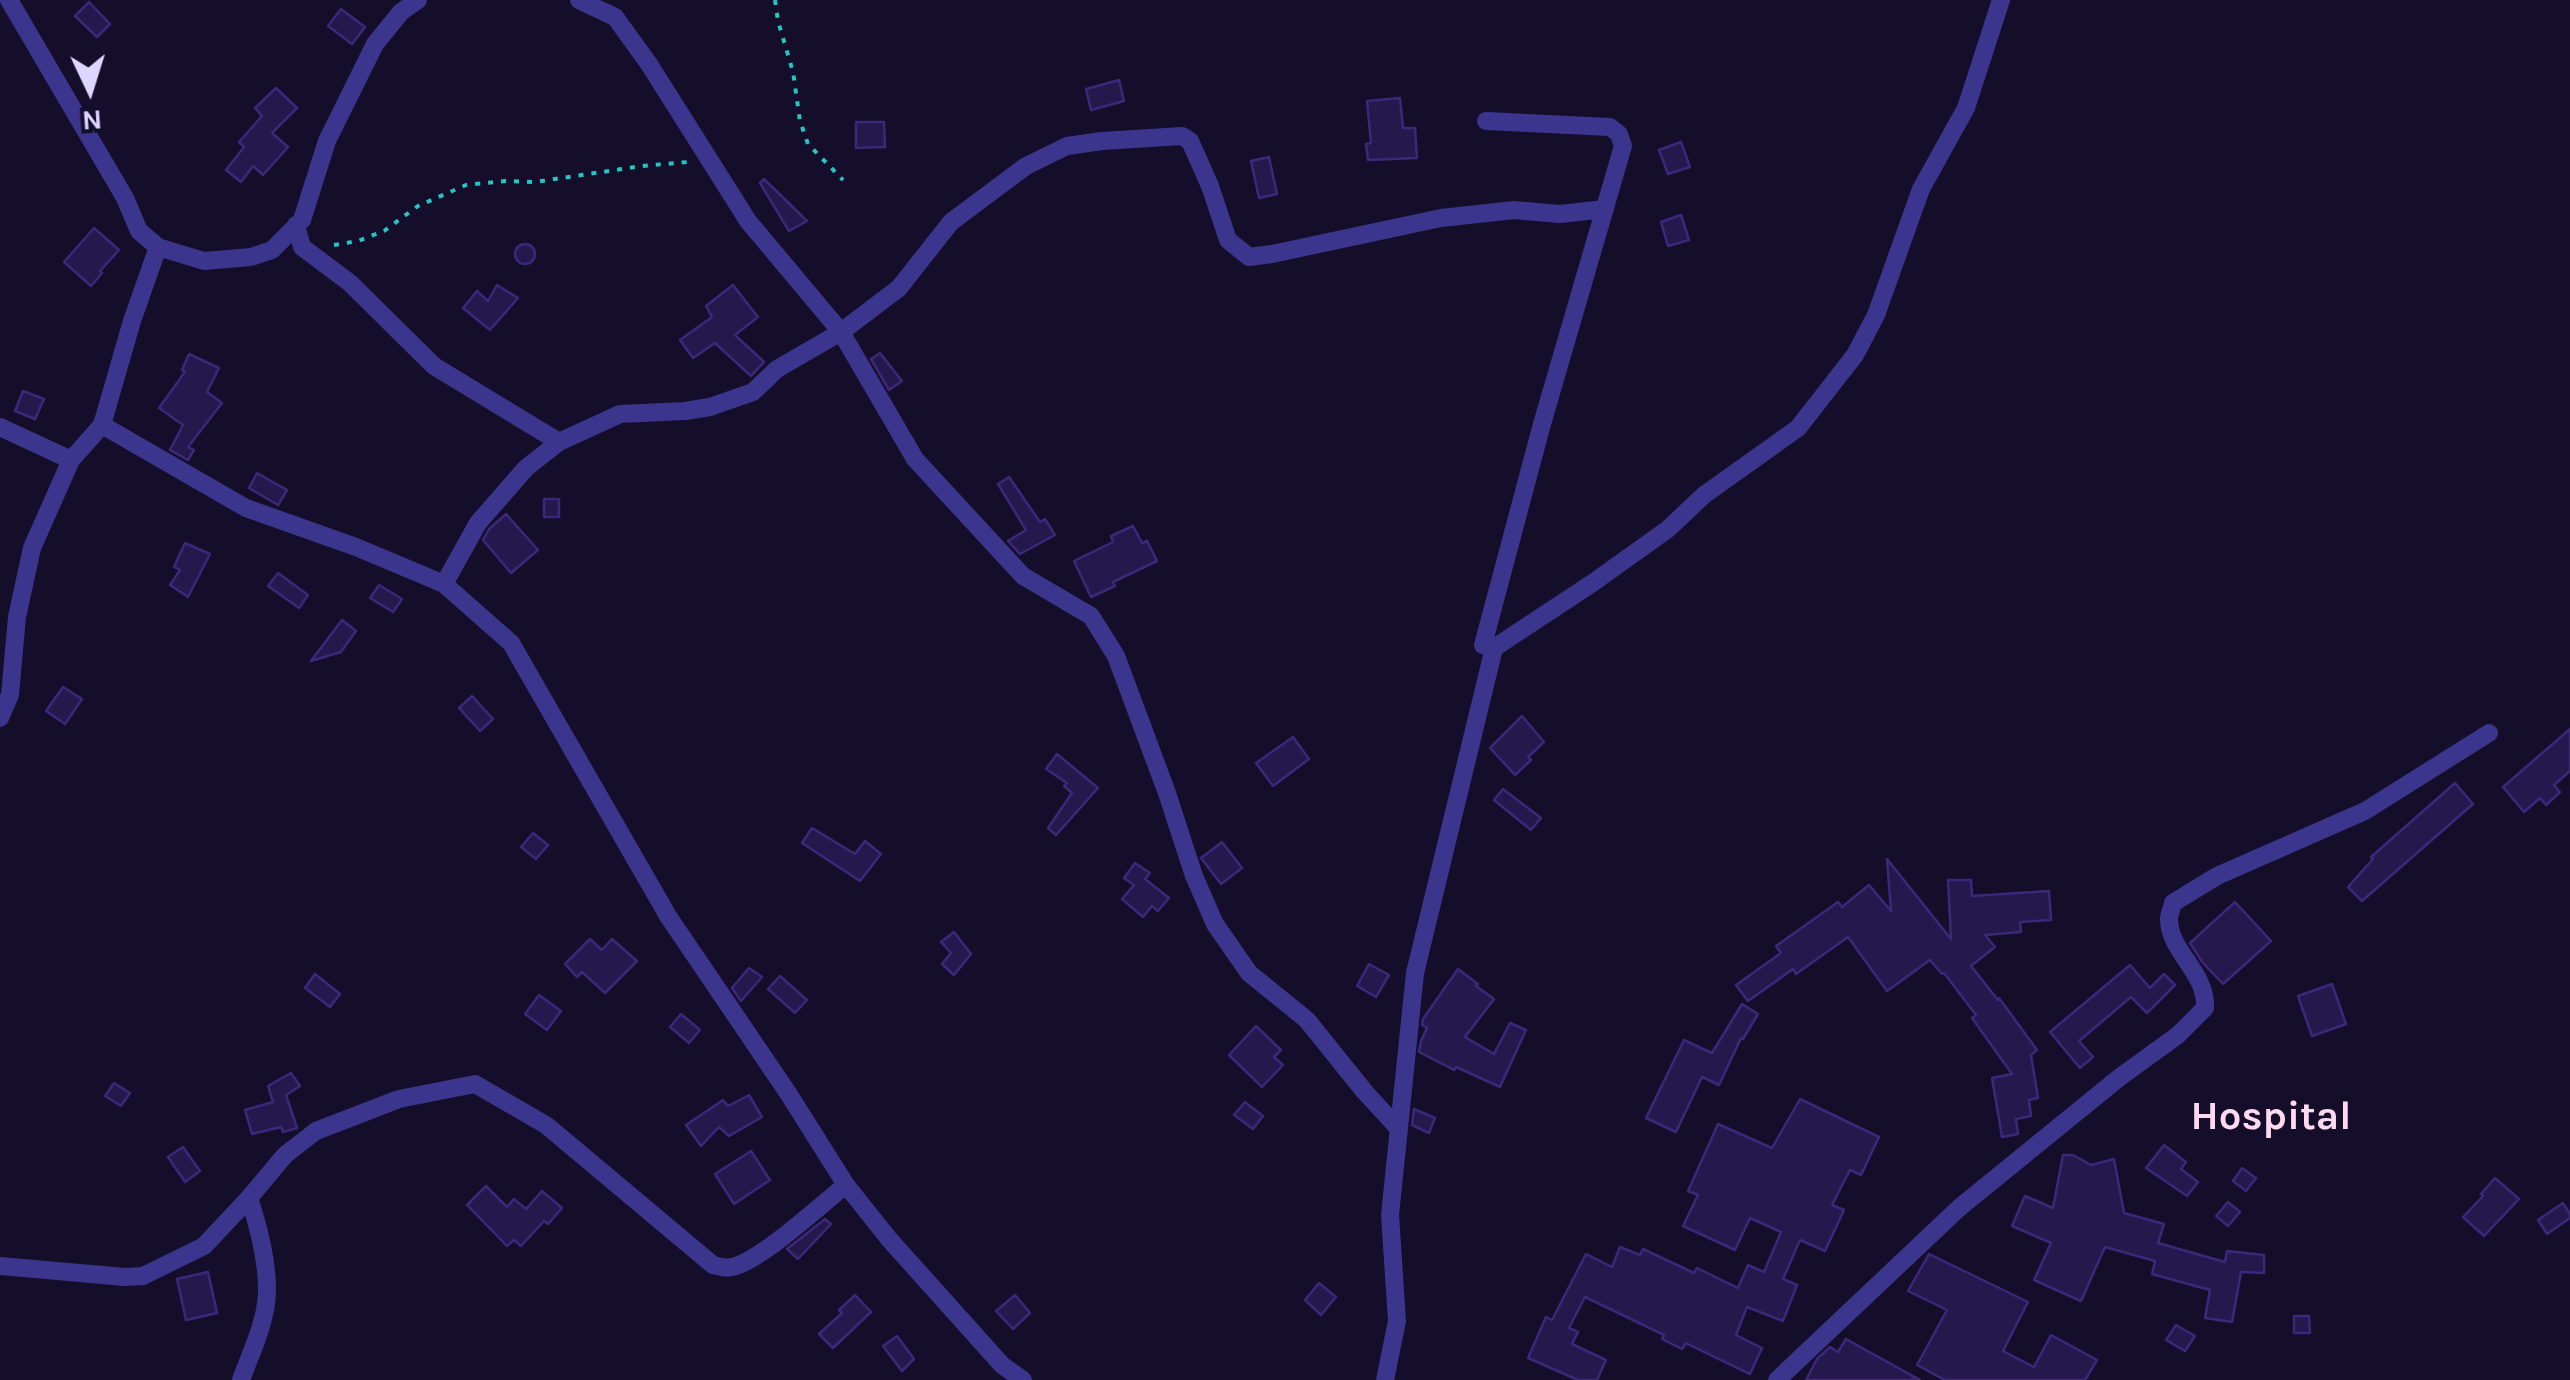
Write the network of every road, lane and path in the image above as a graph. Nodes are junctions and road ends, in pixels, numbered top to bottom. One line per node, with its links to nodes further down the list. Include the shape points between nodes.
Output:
1 (9, 0): 11 (street, via 139,231)
2 (418, 0): 10 (street, via 375,44 327,141)
3 (578, 0): 7 (street, via 615,17)
4 (775, 0): 8 (path, via 808,144)
5 (2000, 0): 19 (street, via 1966,108 1921,189 1856,355 1798,428 1594,582)
6 (1486, 121): 9 (street, via 1610,127 1623,146)
7 (707, 160): 12 (path, via 466,185 418,206 384,232); 13 (street)
8 (843, 180)
9 (1604, 210): 13 (street, via 1442,218 1249,256 1228,240 1210,186 1182,136 1067,146 1026,166 951,222 900,288); 19 (street, via 1483,645)
10 (296, 225): 11 (street, via 272,250 251,257 204,261); 12 (street)
11 (158, 247): 14 (street)
12 (302, 247): 16 (street, via 350,283 434,366)
13 (840, 332): 16 (street, via 777,369 753,392 710,408 620,414); 22 (street, via 915,460 1023,576 1091,616 1116,656 1215,924 1249,973 1307,1020)
14 (102, 424): 17 (street); 18 (street, via 246,508)
15 (0, 427): 17 (street)
16 (559, 442): 18 (street, via 478,523)
17 (71, 460): 20 (street, via 32,548 10,696)
18 (444, 584): 23 (street, via 512,643 668,916)
19 (1494, 648): 22 (street, via 1415,973)
20 (0, 718)
21 (2489, 733): 29 (street, via 2365,810 2216,876 2173,904 2175,941 2198,976 2204,1008 2178,1036 1960,1208)
22 (1399, 1129): 28 (street, via 1390,1215 1397,1321)
23 (846, 1185): 24 (street, via 760,1254 724,1268 546,1125 475,1084 399,1099 316,1131); 27 (street, via 1002,1365)
24 (249, 1198): 25 (street, via 204,1246 144,1276); 26 (street, via 267,1290)
25 (0, 1266)
26 (241, 1380)
27 (1023, 1380)
28 (1385, 1380)
29 (1777, 1380)

